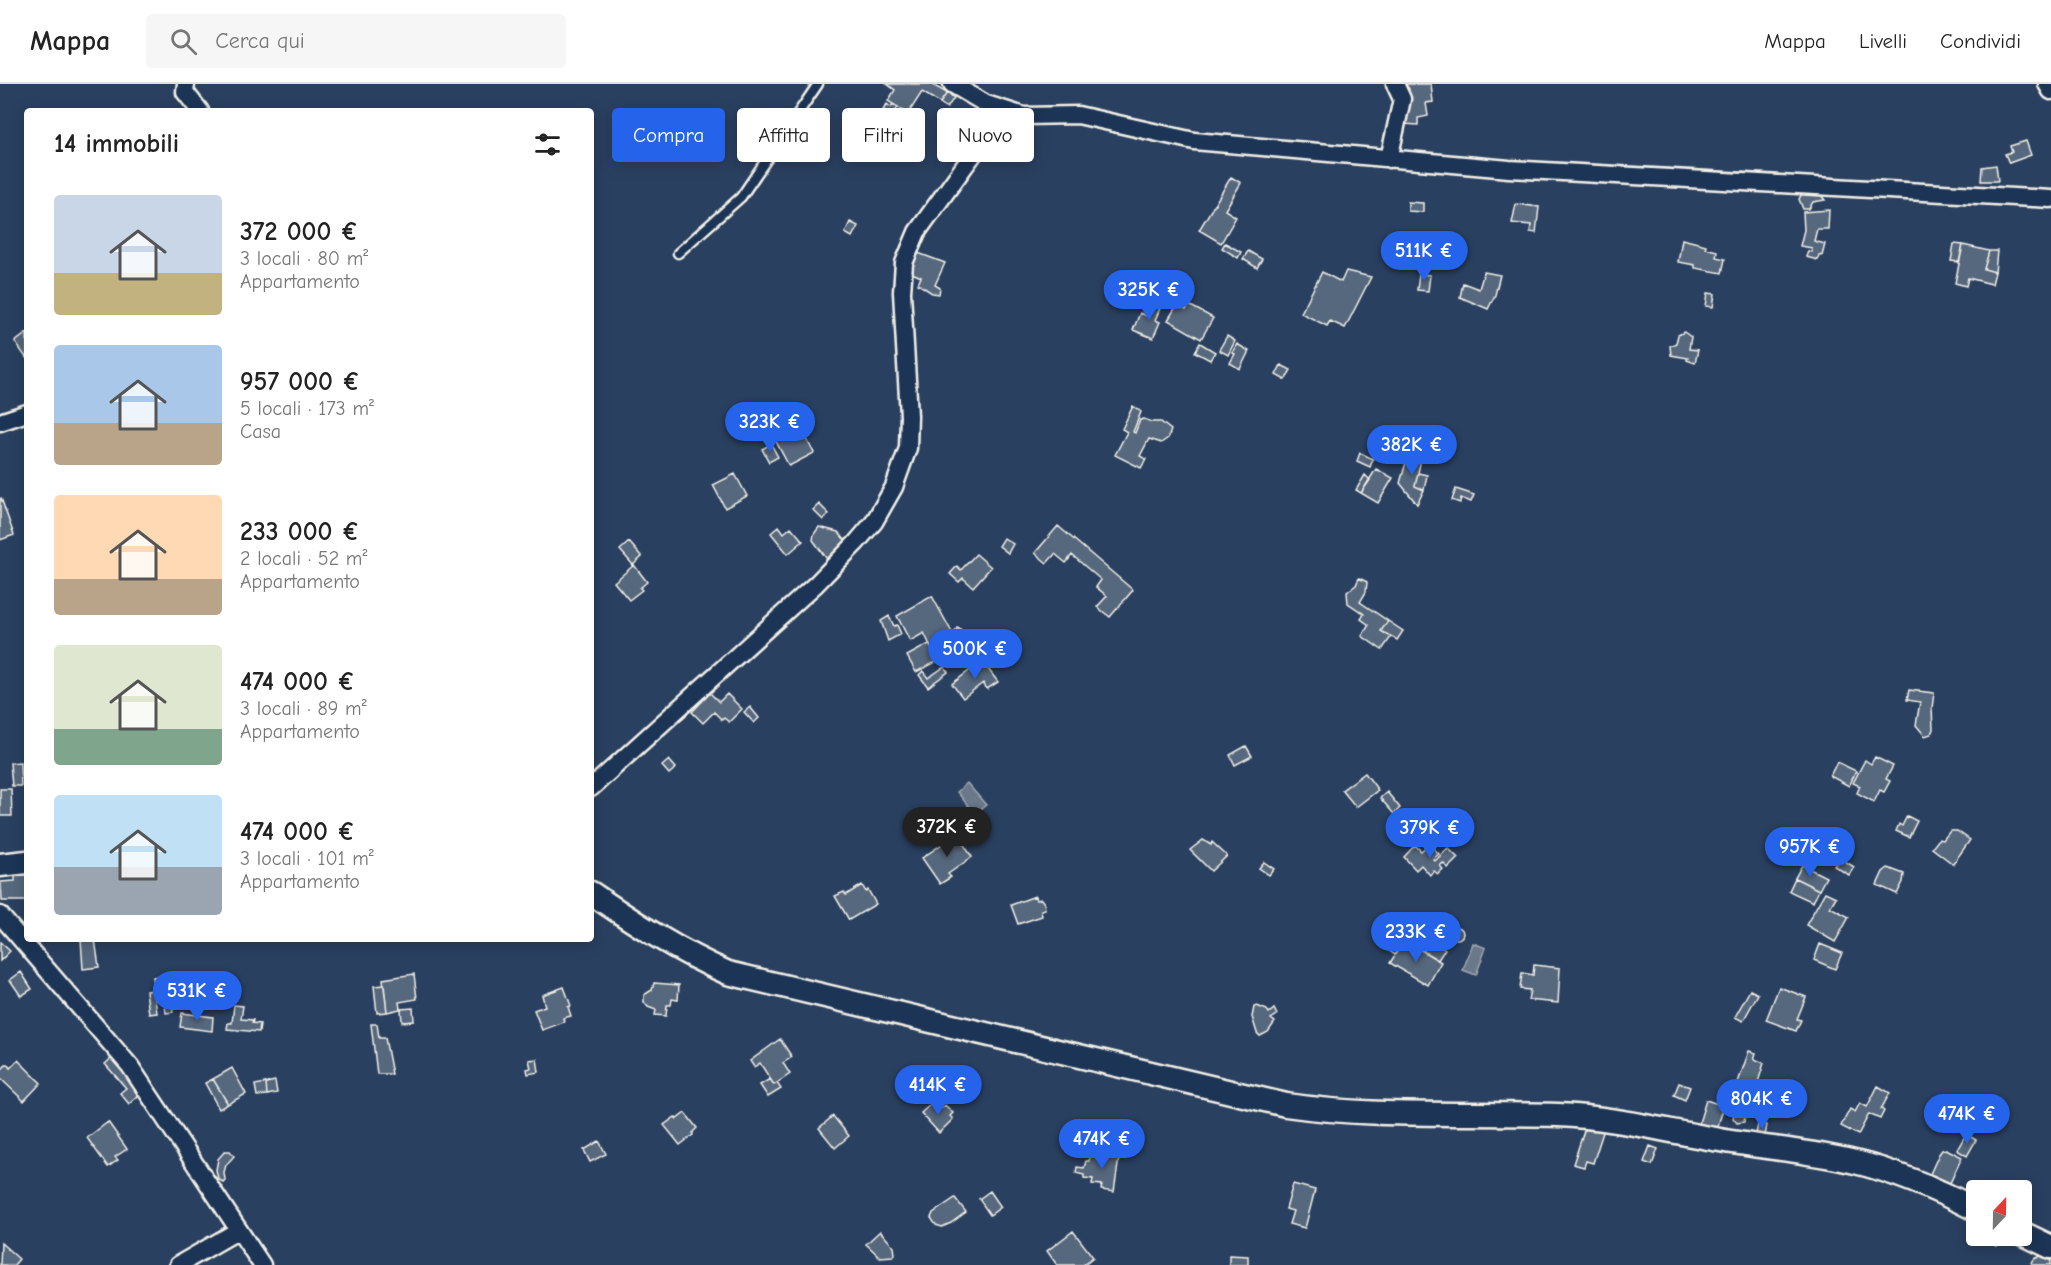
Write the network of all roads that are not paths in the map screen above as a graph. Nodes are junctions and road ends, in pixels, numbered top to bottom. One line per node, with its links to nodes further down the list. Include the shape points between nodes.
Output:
1 (186, 84): 7 (street, via 185,92)
2 (818, 84): 13 (lane, via 741,197)
3 (952, 84): 8 (street)
4 (1395, 84): 10 (street, via 1402,99)
5 (2047, 84): 6 (street)
6 (2051, 91)
7 (198, 108)
8 (999, 108)
9 (1034, 116): 10 (street, via 1078,115 1194,141)
10 (1389, 159): 12 (street, via 1521,170)
11 (968, 162): 16 (street, via 917,232 904,262 908,448 894,487 874,522 816,584)
12 (2051, 199)
13 (678, 253)
14 (24, 414): 15 (street)
15 (0, 422)
16 (594, 785)
17 (24, 862): 18 (main road)
18 (0, 865)
19 (594, 895): 21 (main road, via 652,935 728,973 1286,1105 1356,1112 1562,1115 1628,1122 1855,1162 1916,1181)
20 (0, 915): 22 (street, via 130,1066)
21 (1966, 1205)
22 (239, 1230): 25 (street); 26 (street)
23 (2032, 1238): 24 (main road)
24 (2051, 1247)
25 (178, 1265)
26 (262, 1265)

